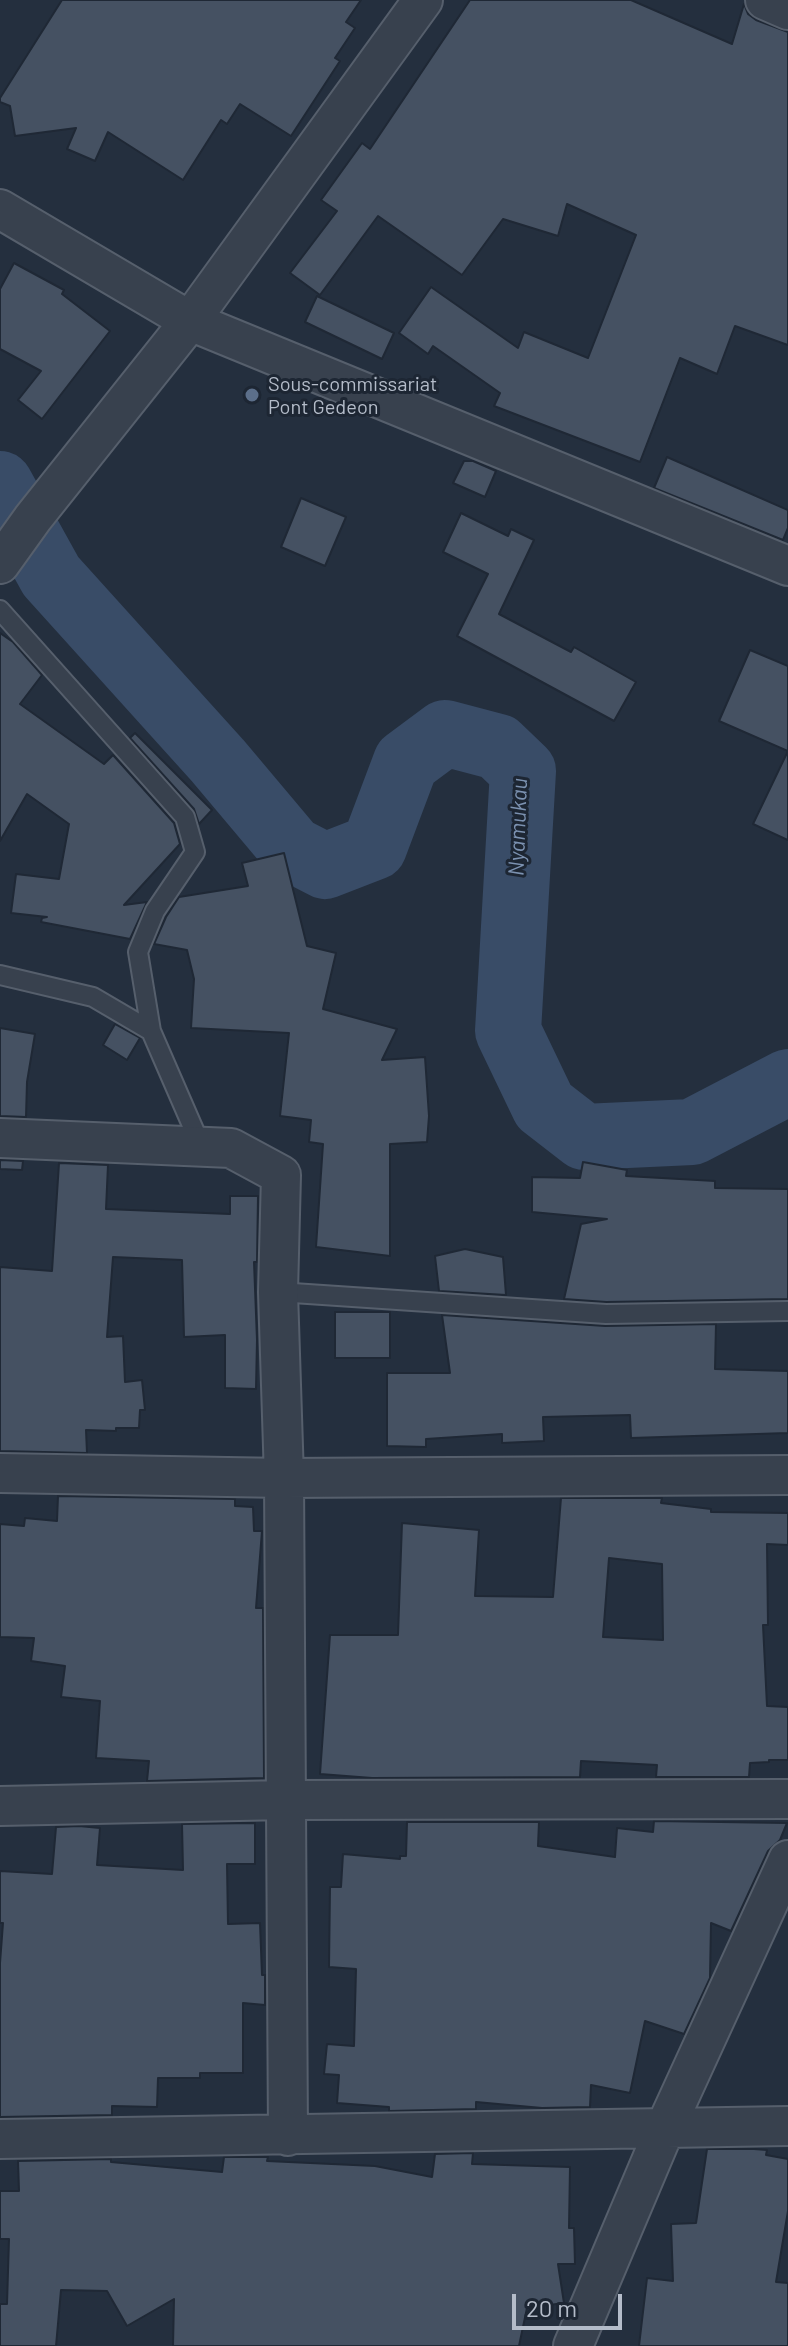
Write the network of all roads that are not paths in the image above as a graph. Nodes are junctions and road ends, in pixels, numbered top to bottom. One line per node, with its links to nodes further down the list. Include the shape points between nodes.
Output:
1 (423, 0): 5 (street)
2 (765, 0): 3 (street)
3 (788, 10)
4 (0, 209): 5 (street)
5 (190, 321): 6 (street); 7 (street)
6 (2, 561)
7 (788, 566)
8 (0, 610): 10 (lane, via 185,817 195,852 155,911 138,952)
9 (0, 975): 10 (lane, via 93,997)
10 (151, 1031): 12 (lane)
11 (0, 1138): 12 (street)
12 (201, 1146): 13 (street, via 231,1148 281,1175)
13 (278, 1292): 14 (lane, via 606,1314); 17 (street)
14 (788, 1311)
15 (0, 1473): 17 (street)
16 (788, 1475): 17 (street)
17 (284, 1478): 19 (street)
18 (788, 1799): 19 (street)
19 (286, 1800): 20 (street); 24 (street)
20 (0, 1806)
21 (788, 1860): 22 (street)
22 (666, 2126): 23 (street); 24 (street); 26 (street)
23 (788, 2126)
24 (288, 2136): 25 (street)
25 (0, 2139)
26 (573, 2346)

